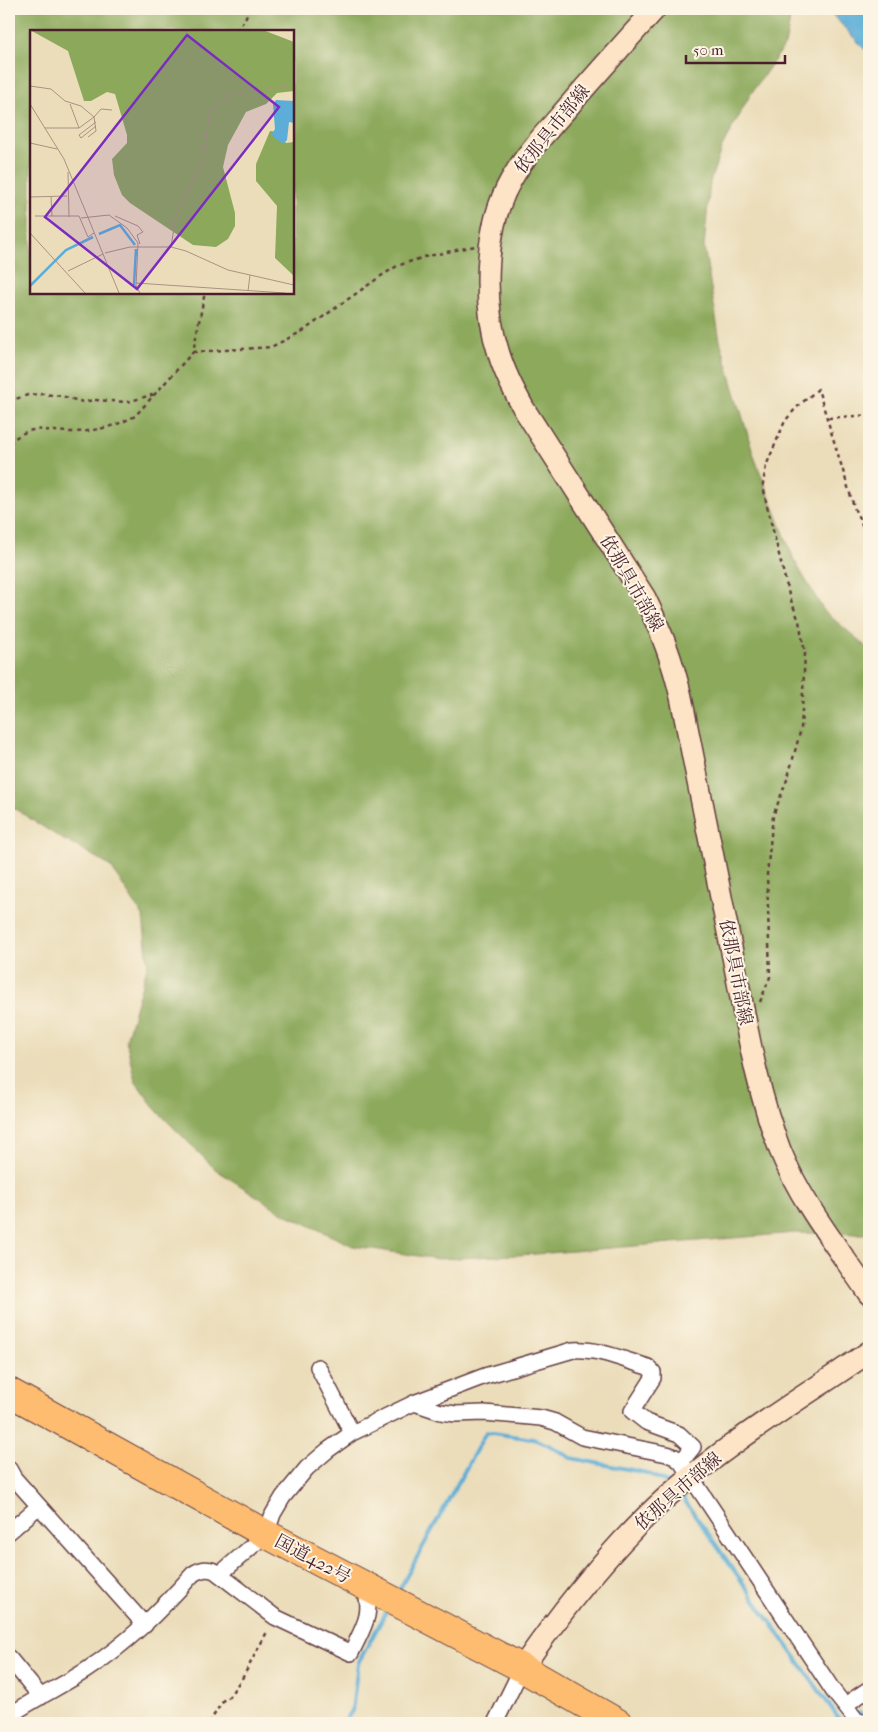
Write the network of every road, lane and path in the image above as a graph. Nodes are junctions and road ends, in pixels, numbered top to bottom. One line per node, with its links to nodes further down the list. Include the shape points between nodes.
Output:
1 (249, 9): 3 (path)
2 (655, 9): 4 (main road, 依那具市部線, via 529,151 510,182 496,217)
3 (237, 30)
4 (490, 246): 6 (path, via 424,256 397,266 304,331 271,347); 14 (main road, 依那具市部線, via 490,320 510,383 645,598 671,659 767,1112 796,1183)
5 (205, 294): 6 (path)
6 (193, 352): 7 (path)
7 (156, 393): 8 (path, via 127,402 83,402 43,394); 11 (path, via 136,416 124,423 72,432 26,430)
8 (9, 401)
9 (869, 415): 10 (path)
10 (828, 418): 12 (path, via 855,510); 13 (path, via 818,389 785,421 766,466 766,502 789,596 799,621 804,653 801,729 773,816 767,874 770,977)
11 (9, 443)
12 (869, 539)
13 (759, 1004)
14 (869, 1294)
15 (869, 1352): 21 (main road, 依那具市部線, via 722,1453)
16 (318, 1367): 19 (street)
17 (9, 1392): 24 (highway, 国道422号)
18 (414, 1403): 19 (street); 21 (street, via 456,1414 541,1418 582,1436 675,1456); 21 (street, via 485,1376 573,1350 594,1351 648,1367 653,1372 653,1378 632,1411 646,1422 678,1434 693,1447)
19 (352, 1433): 24 (street, via 295,1481 273,1514)
20 (9, 1469): 22 (street)
21 (686, 1470): 30 (main road, 依那具市部線, via 670,1494 613,1550); 33 (street)
22 (40, 1506): 23 (street); 28 (street)
23 (9, 1532)
24 (266, 1534): 25 (street); 26 (highway, 国道422号)
25 (220, 1574): 27 (street); 28 (street, via 208,1569 193,1574)
26 (383, 1595): 27 (street, via 368,1597 366,1622 351,1653); 30 (highway, 国道422号)
27 (275, 1617): 35 (path, via 243,1677)
28 (146, 1625): 32 (street, via 105,1657)
29 (9, 1658): 32 (street)
30 (522, 1668): 36 (street); 37 (highway, 国道422号)
31 (869, 1688): 33 (street)
32 (41, 1697): 34 (street)
33 (844, 1705): 38 (street, via 857,1721)
34 (9, 1716)
35 (209, 1723)
36 (495, 1723)
37 (618, 1723)
38 (869, 1723)

